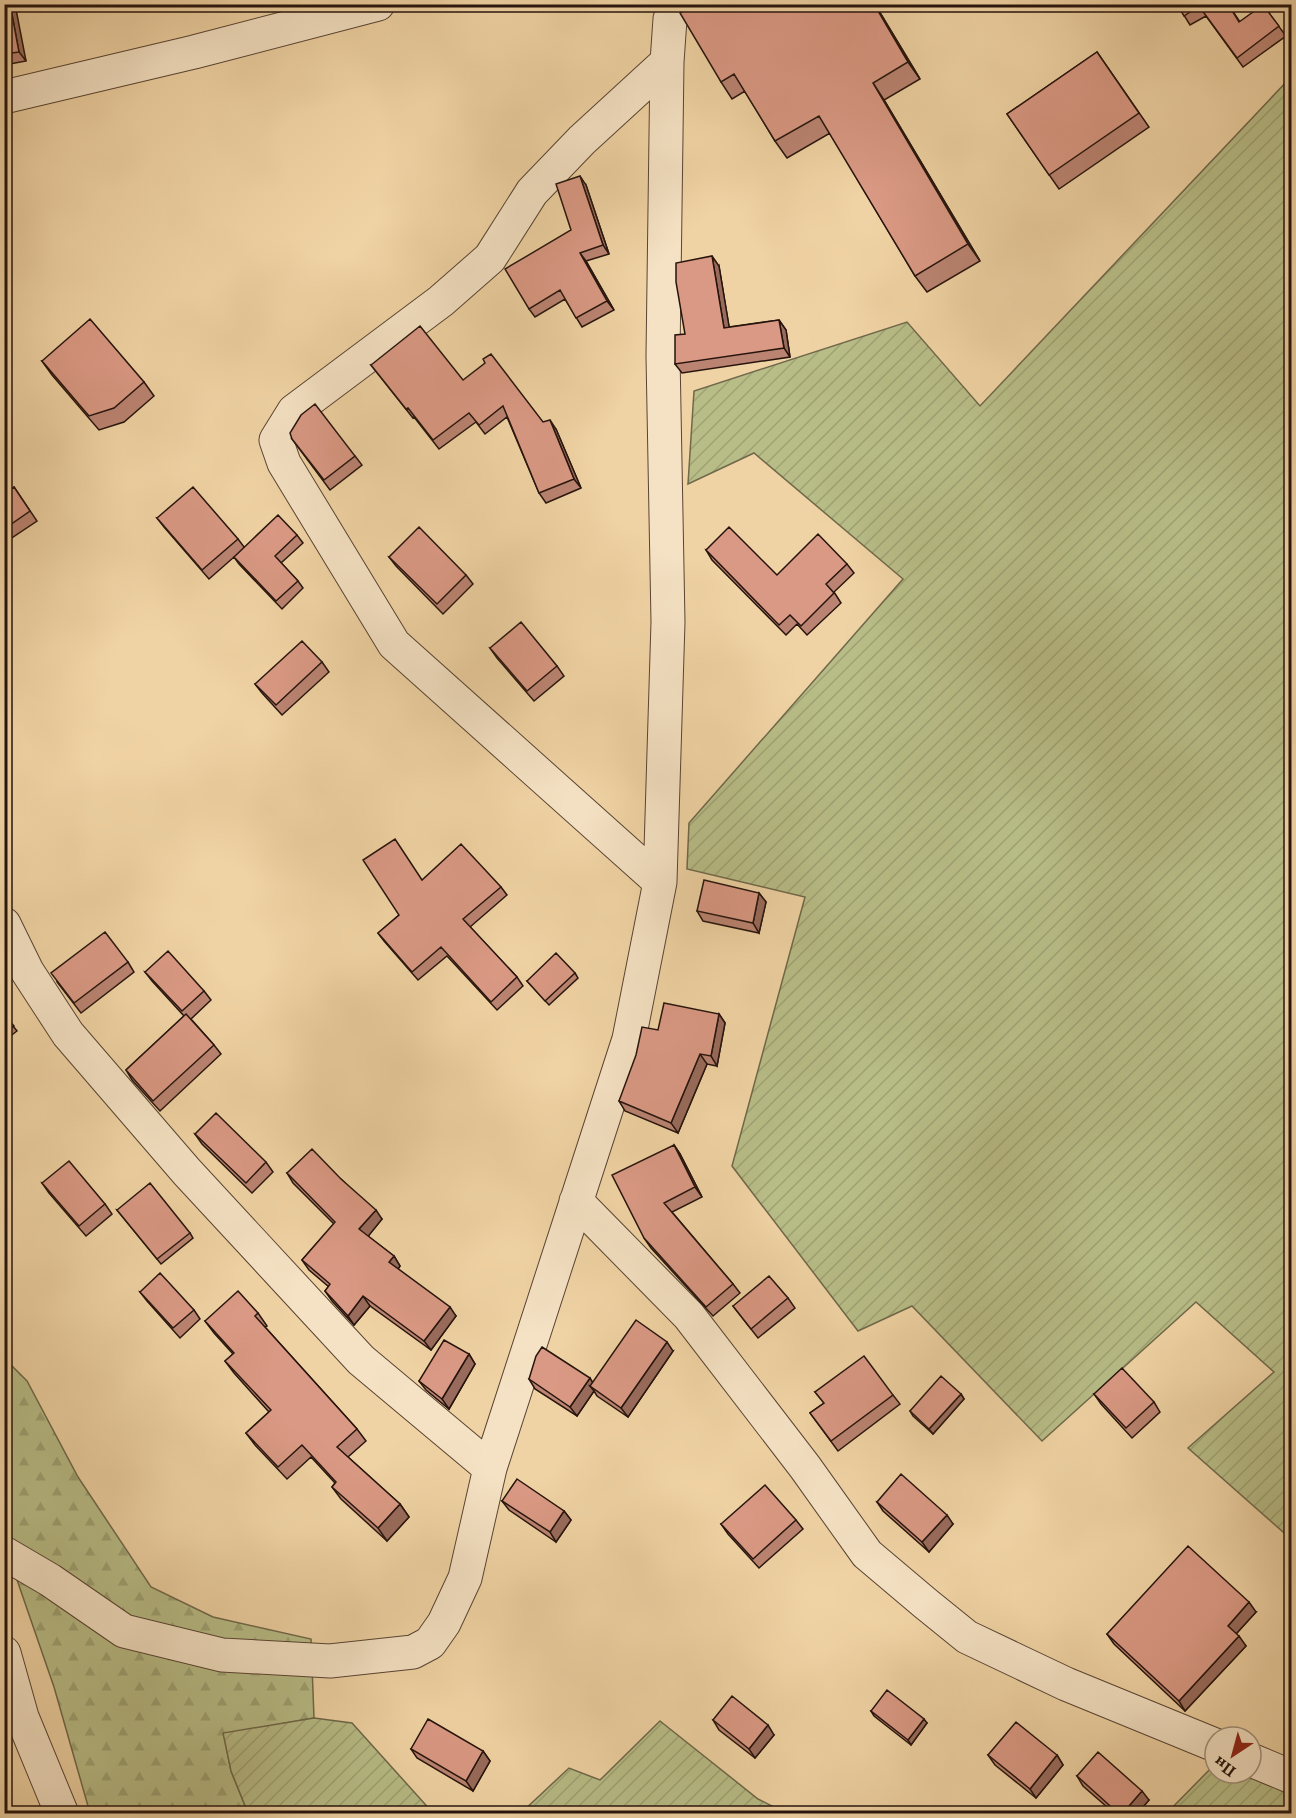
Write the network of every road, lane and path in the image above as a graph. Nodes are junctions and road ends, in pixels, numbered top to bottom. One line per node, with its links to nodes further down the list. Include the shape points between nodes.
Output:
1 (378, 4): 4 (street)
2 (684, 4): 3 (street, via 670,19)
3 (667, 62): 5 (street, via 663,356 668,622); 5 (street, via 532,192 490,258 441,301 294,411 276,440 284,463 394,644)
4 (4, 97)
5 (660, 882): 7 (street, via 629,1039)
6 (4, 924): 8 (street, via 27,971 68,1034 187,1172 361,1360)
7 (576, 1201): 8 (street); 11 (street, via 689,1316 867,1554 925,1604 968,1637 1066,1684)
8 (490, 1468): 9 (street, via 465,1578 430,1643 413,1652 330,1660 222,1655 124,1631)
9 (4, 1553)
10 (4, 1653): 14 (street, via 22,1717)
11 (1203, 1740)
12 (1263, 1765): 13 (street)
13 (1292, 1777)
14 (62, 1814)

